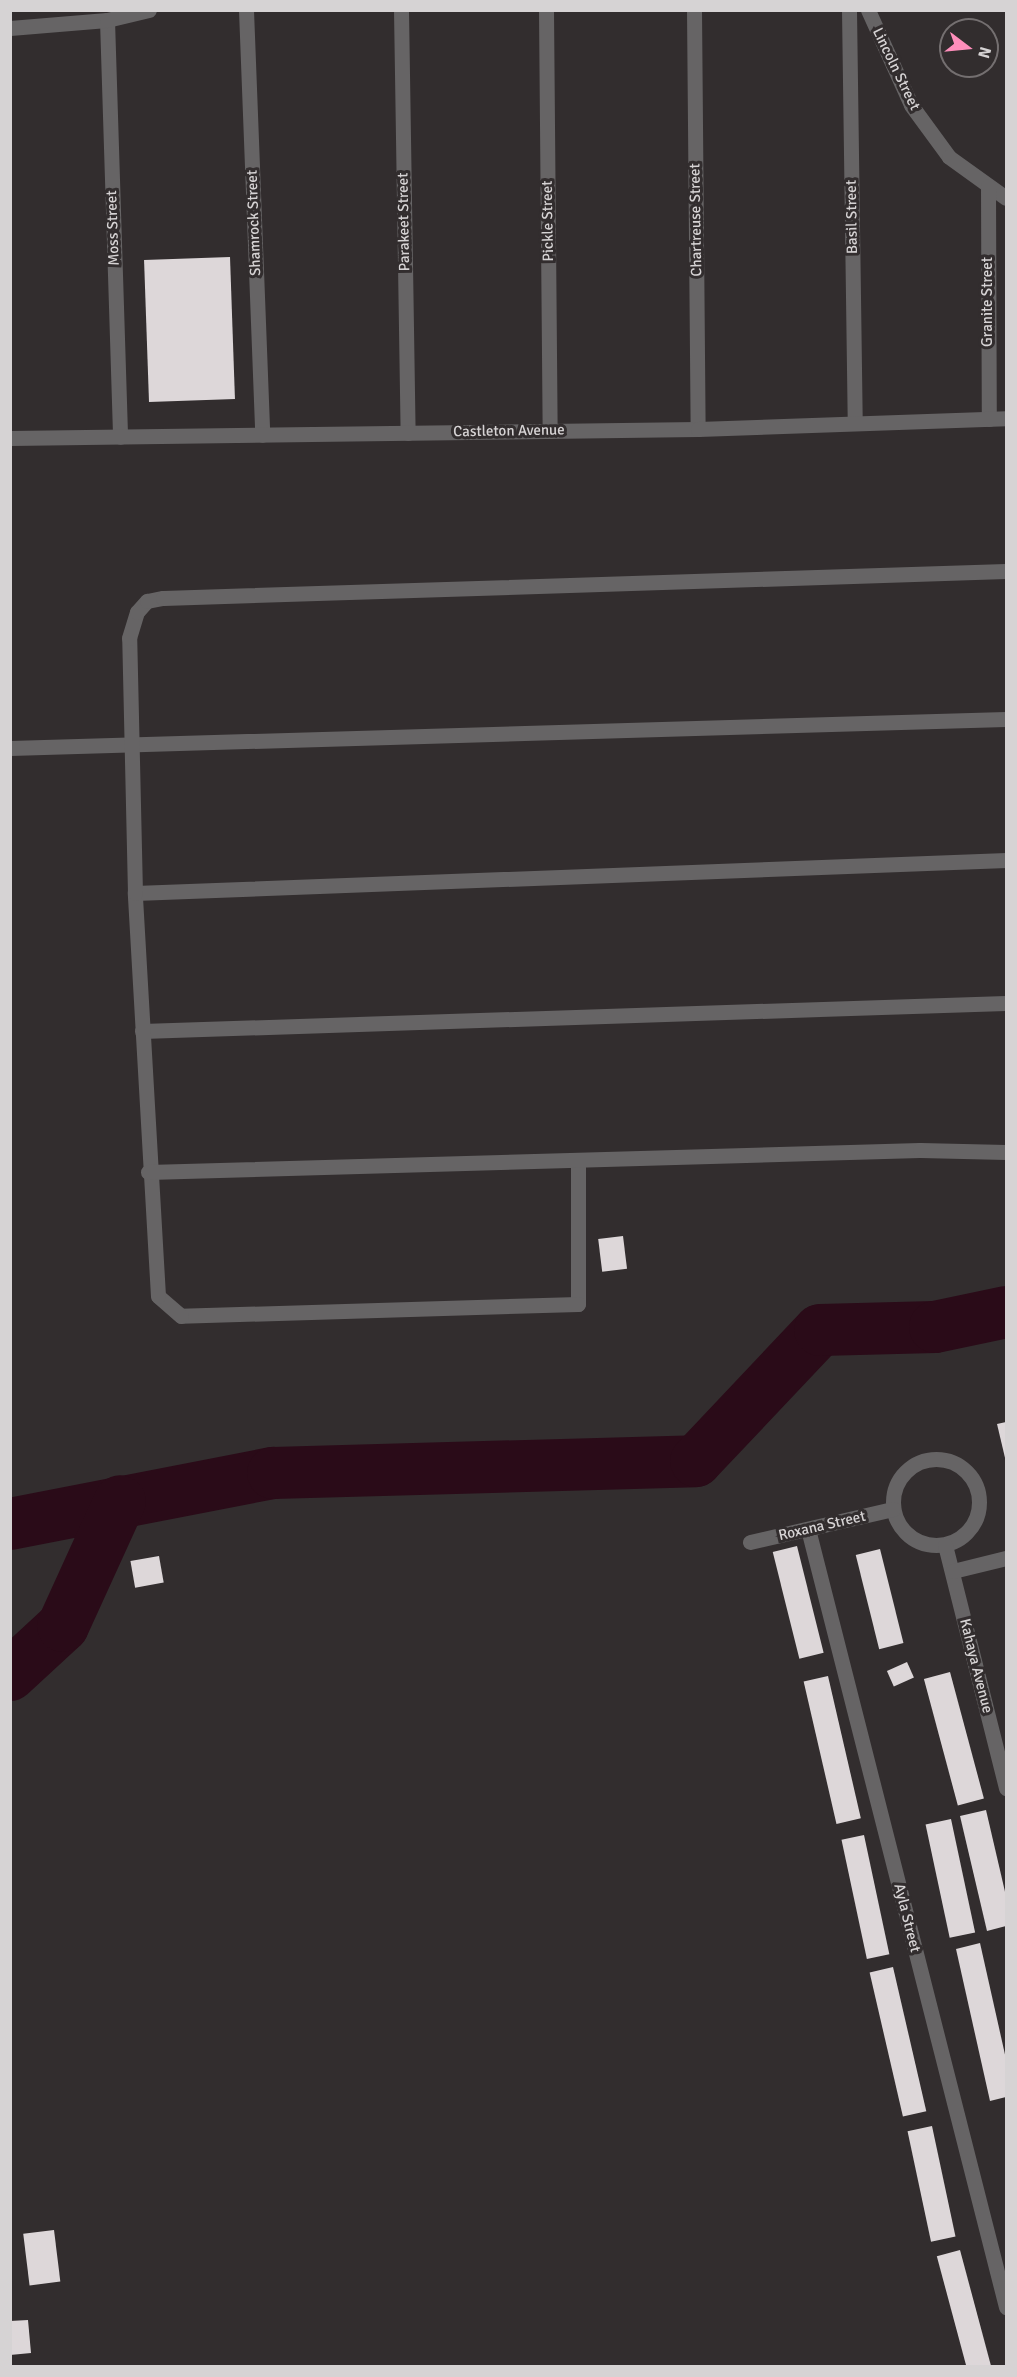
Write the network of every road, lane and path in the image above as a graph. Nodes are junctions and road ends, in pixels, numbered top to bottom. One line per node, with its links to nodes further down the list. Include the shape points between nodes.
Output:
1 (149, 10): 8 (street)
2 (246, 10): 18 (street, Shamrock Street)
3 (400, 10): 17 (street, Parakeet Street)
4 (546, 10): 16 (street, Pickle Street)
5 (694, 10): 15 (street, Chartreuse Street)
6 (849, 10): 14 (street, Basil Street)
7 (867, 10): 10 (street, Lincoln Street, via 911,105 949,157)
8 (107, 20): 9 (street); 19 (street, Moss Street)
9 (10, 28)
10 (988, 186): 11 (street, Lincoln Street); 13 (street, Granite Street)
11 (1006, 198)
12 (1006, 418): 13 (street, Castleton Avenue)
13 (989, 419): 14 (street, Castleton Avenue)
14 (855, 423): 15 (street, Castleton Avenue)
15 (698, 429): 16 (street, Castleton Avenue)
16 (550, 431): 17 (street, Castleton Avenue)
17 (408, 433): 18 (street, Castleton Avenue)
18 (262, 435): 19 (street, Castleton Avenue)
19 (120, 436): 20 (street, Castleton Avenue)
20 (10, 438)
21 (1006, 571): 23 (street, via 147,601 131,623)
22 (1006, 719): 23 (street)
23 (132, 745): 24 (street); 26 (street)
24 (10, 748)
25 (1006, 860): 26 (street)
26 (135, 893): 28 (street)
27 (1006, 1003): 28 (street)
28 (142, 1031): 31 (street)
29 (1006, 1152): 30 (street, via 920,1150)
30 (578, 1160): 31 (street); 31 (street, via 578,1304 181,1316 158,1296)
31 (148, 1172)
32 (893, 1509): 33 (street, Roxana Street); 35 (street, via 902,1528 918,1542); 35 (street, via 897,1483 916,1463 942,1459 961,1466 974,1481 980,1507 969,1531)
33 (808, 1529): 34 (street, Roxana Street); 39 (street, Ayla Street)
34 (750, 1542)
35 (945, 1545): 37 (street, Kahaya Avenue)
36 (1006, 1558): 37 (street)
37 (953, 1570): 38 (street, Kahaya Avenue)
38 (1006, 1788)
39 (1006, 2307)

